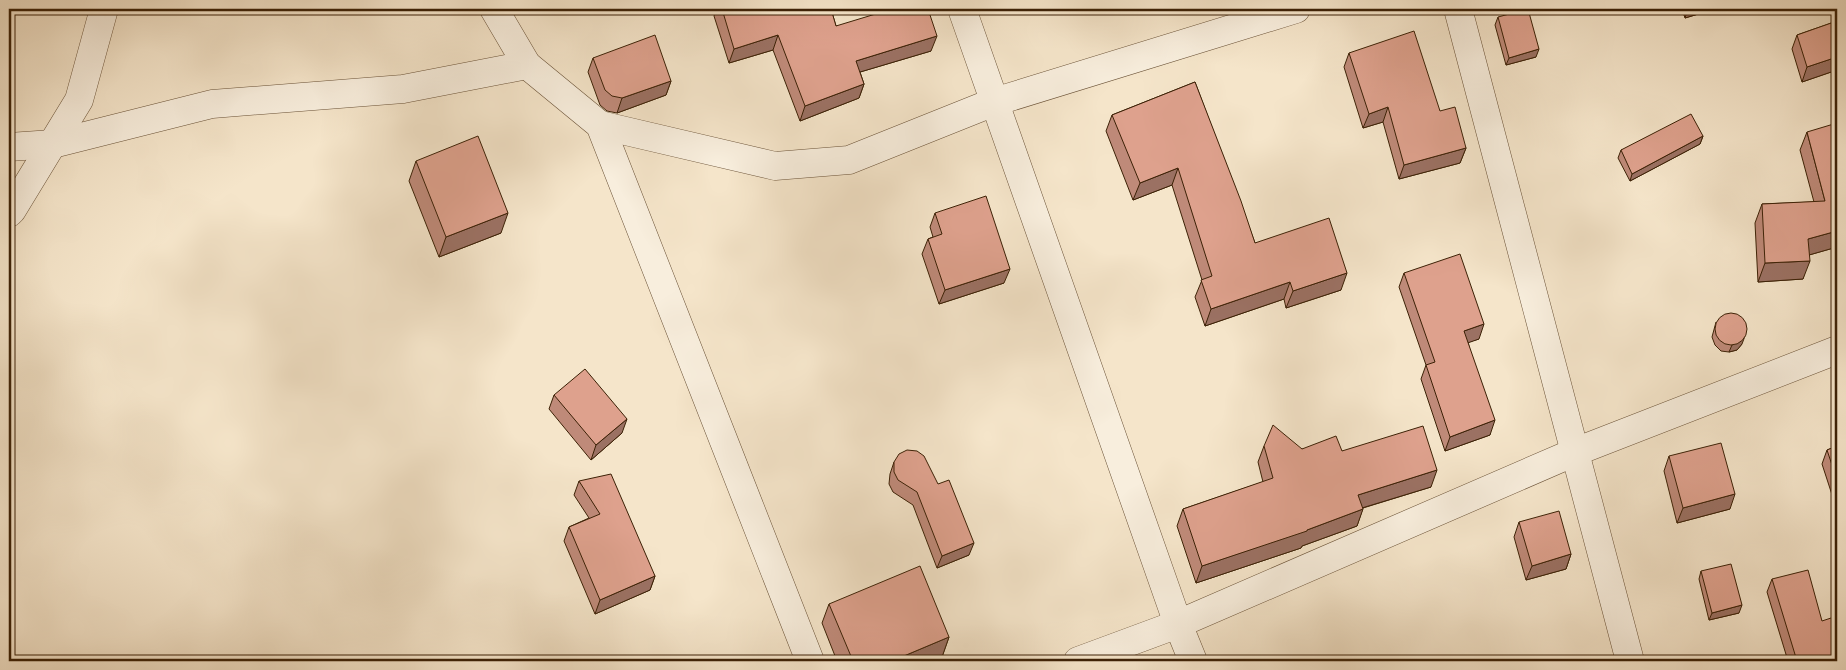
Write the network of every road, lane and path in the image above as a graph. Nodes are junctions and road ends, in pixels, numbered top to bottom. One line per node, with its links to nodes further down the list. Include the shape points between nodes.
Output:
1 (104, 9): 9 (street, via 79,100)
2 (494, 9): 6 (street)
3 (962, 9): 7 (street)
4 (1296, 9): 7 (street)
5 (1458, 9): 13 (street)
6 (527, 65): 8 (street); 9 (street, via 403,89 212,104)
7 (994, 102): 8 (street, via 849,160 776,166); 14 (street)
8 (600, 126): 15 (street)
9 (53, 144): 10 (street); 11 (street)
10 (9, 147)
11 (9, 213)
12 (1837, 350): 13 (street)
13 (1575, 452): 14 (street); 18 (street)
14 (1178, 624): 16 (street); 17 (street)
15 (810, 661)
16 (1078, 661)
17 (1192, 661)
18 (1630, 661)

